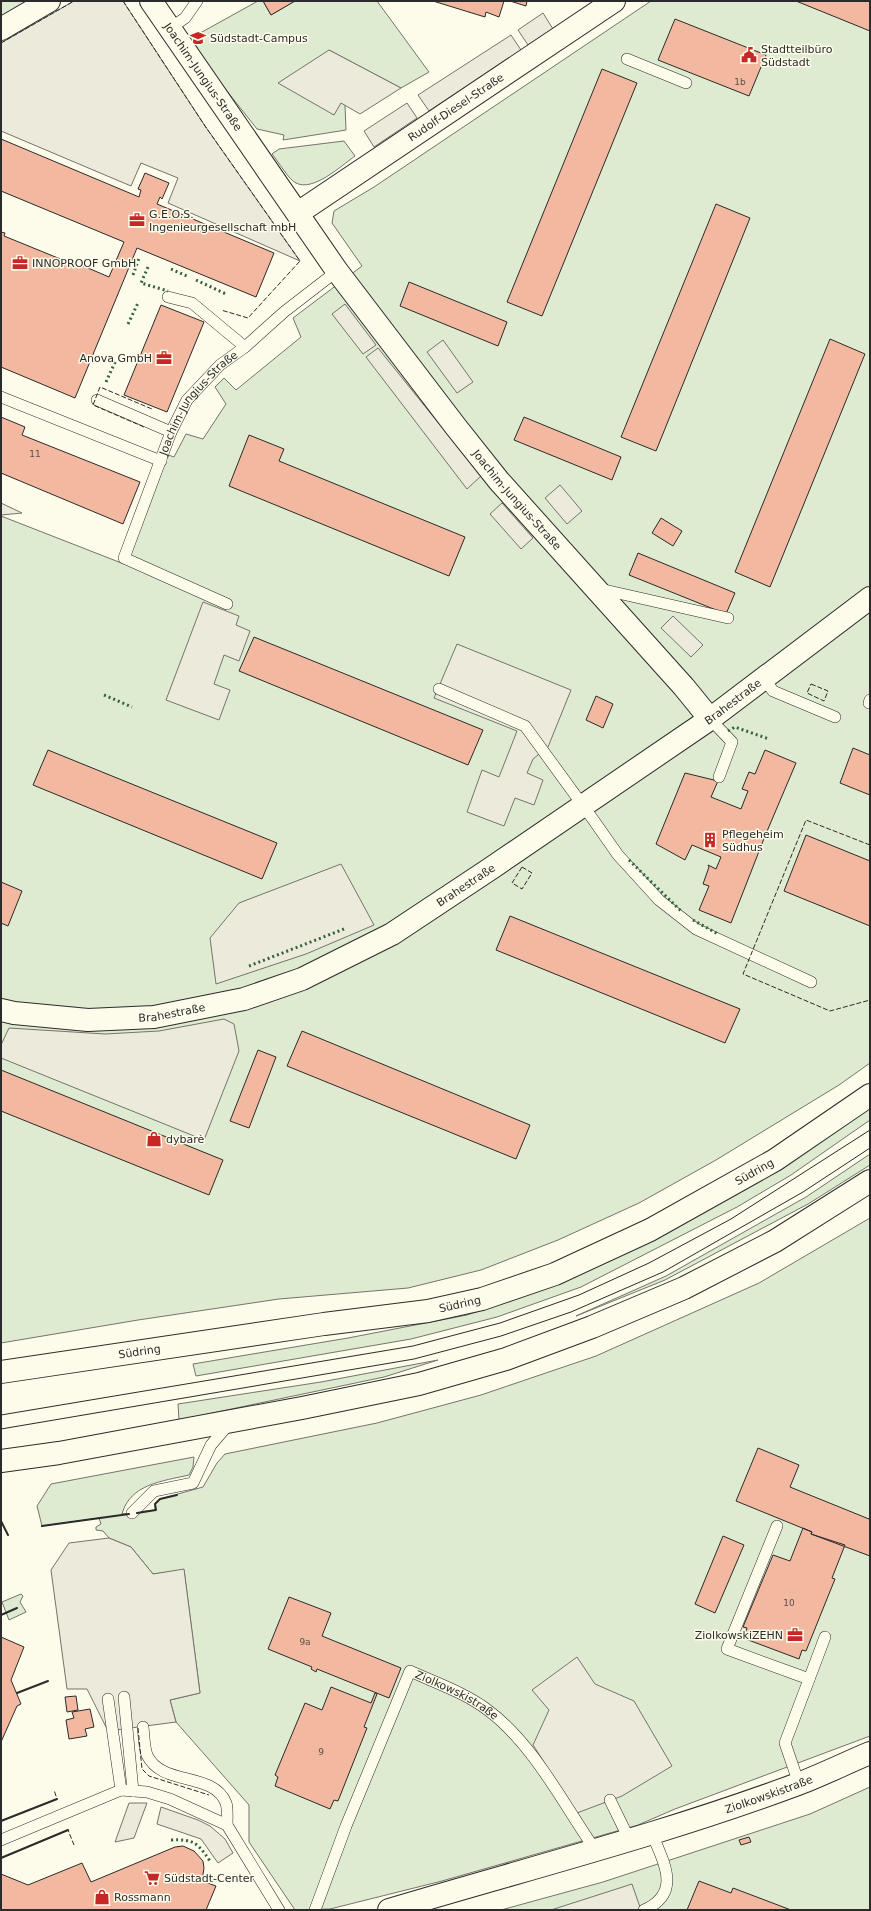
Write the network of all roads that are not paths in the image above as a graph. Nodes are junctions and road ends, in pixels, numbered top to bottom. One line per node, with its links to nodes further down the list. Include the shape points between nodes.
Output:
1 (49, 1): 5 (street)
2 (151, 1): 6 (street, Joachim-Jungius-Straße)
3 (197, 1): 6 (lane, via 185,18)
4 (614, 1): 9 (street, Rudolf-Diesel-Straße)
5 (1, 29)
6 (169, 29): 9 (street, Joachim-Jungius-Straße)
7 (627, 59): 8 (lane)
8 (686, 83)
9 (298, 213): 10 (street, Joachim-Jungius-Straße)
10 (337, 271): 12 (lane, Joachim-Jungius-Straße, via 284,312); 17 (street, Joachim-Jungius-Straße, via 479,456)
11 (168, 298): 12 (lane, via 192,303)
12 (245, 347): 15 (lane, Joachim-Jungius-Straße, via 220,365 187,400)
13 (1, 397): 16 (lane, Joachim-Jungius-Straße)
14 (97, 400): 15 (lane)
15 (171, 432): 16 (lane, Joachim-Jungius-Straße)
16 (161, 461): 19 (lane, via 124,558)
17 (594, 588): 20 (lane); 24 (street, Joachim-Jungius-Straße)
18 (870, 598): 21 (street, Brahestraße)
19 (227, 604)
20 (728, 618)
21 (764, 678): 23 (lane, via 773,691); 24 (street, Brahestraße)
22 (439, 690): 26 (lane, via 525,726)
23 (835, 716)
24 (710, 719): 25 (lane, via 732,742); 26 (street, Brahestraße)
25 (719, 777)
26 (582, 805): 27 (lane, via 618,855 660,900 690,925); 28 (street, Brahestraße, via 392,934 302,979 244,1000 154,1017 88,1020)
27 (811, 982)
28 (1, 1010)
29 (870, 1095): 31 (street, Südring, via 775,1160 650,1230 555,1274 482,1299 428,1311)
30 (870, 1181): 32 (street, via 768,1244 684,1288 592,1327 506,1359 419,1384)
31 (1, 1372)
32 (231, 1422): 33 (street); 34 (lane, via 211,1445 194,1482 154,1491)
33 (1, 1461)
34 (132, 1513)
35 (777, 1526): 37 (lane, via 727,1649)
36 (825, 1637): 37 (lane)
37 (809, 1679): 42 (lane, via 785,1743)
38 (124, 1697): 44 (lane)
39 (108, 1700): 43 (lane)
40 (143, 1727): 46 (lane, via 147,1755 158,1768 209,1786 226,1804)
41 (870, 1753): 42 (street, Ziolkowskistraße)
42 (799, 1784): 47 (street, Ziolkowskistraße)
43 (121, 1790): 44 (lane); 48 (lane)
44 (133, 1790): 46 (lane, via 170,1799)
45 (610, 1800): 49 (lane)
46 (227, 1825): 52 (lane)
47 (652, 1834): 49 (street, Ziolkowskistraße); 55 (lane, via 668,1880 664,1894 655,1905)
48 (1, 1840)
49 (630, 1841): 50 (street, Ziolkowskistraße)
50 (596, 1851): 51 (street, Ziolkowskistraße); 53 (lane, Ziolkowskistraße, via 534,1757 513,1733 489,1710 452,1689 410,1672 346,1826)
51 (421, 1905): 54 (street, Ziolkowskistraße)
52 (279, 1910)
53 (315, 1910)
54 (389, 1910)
55 (644, 1910)

